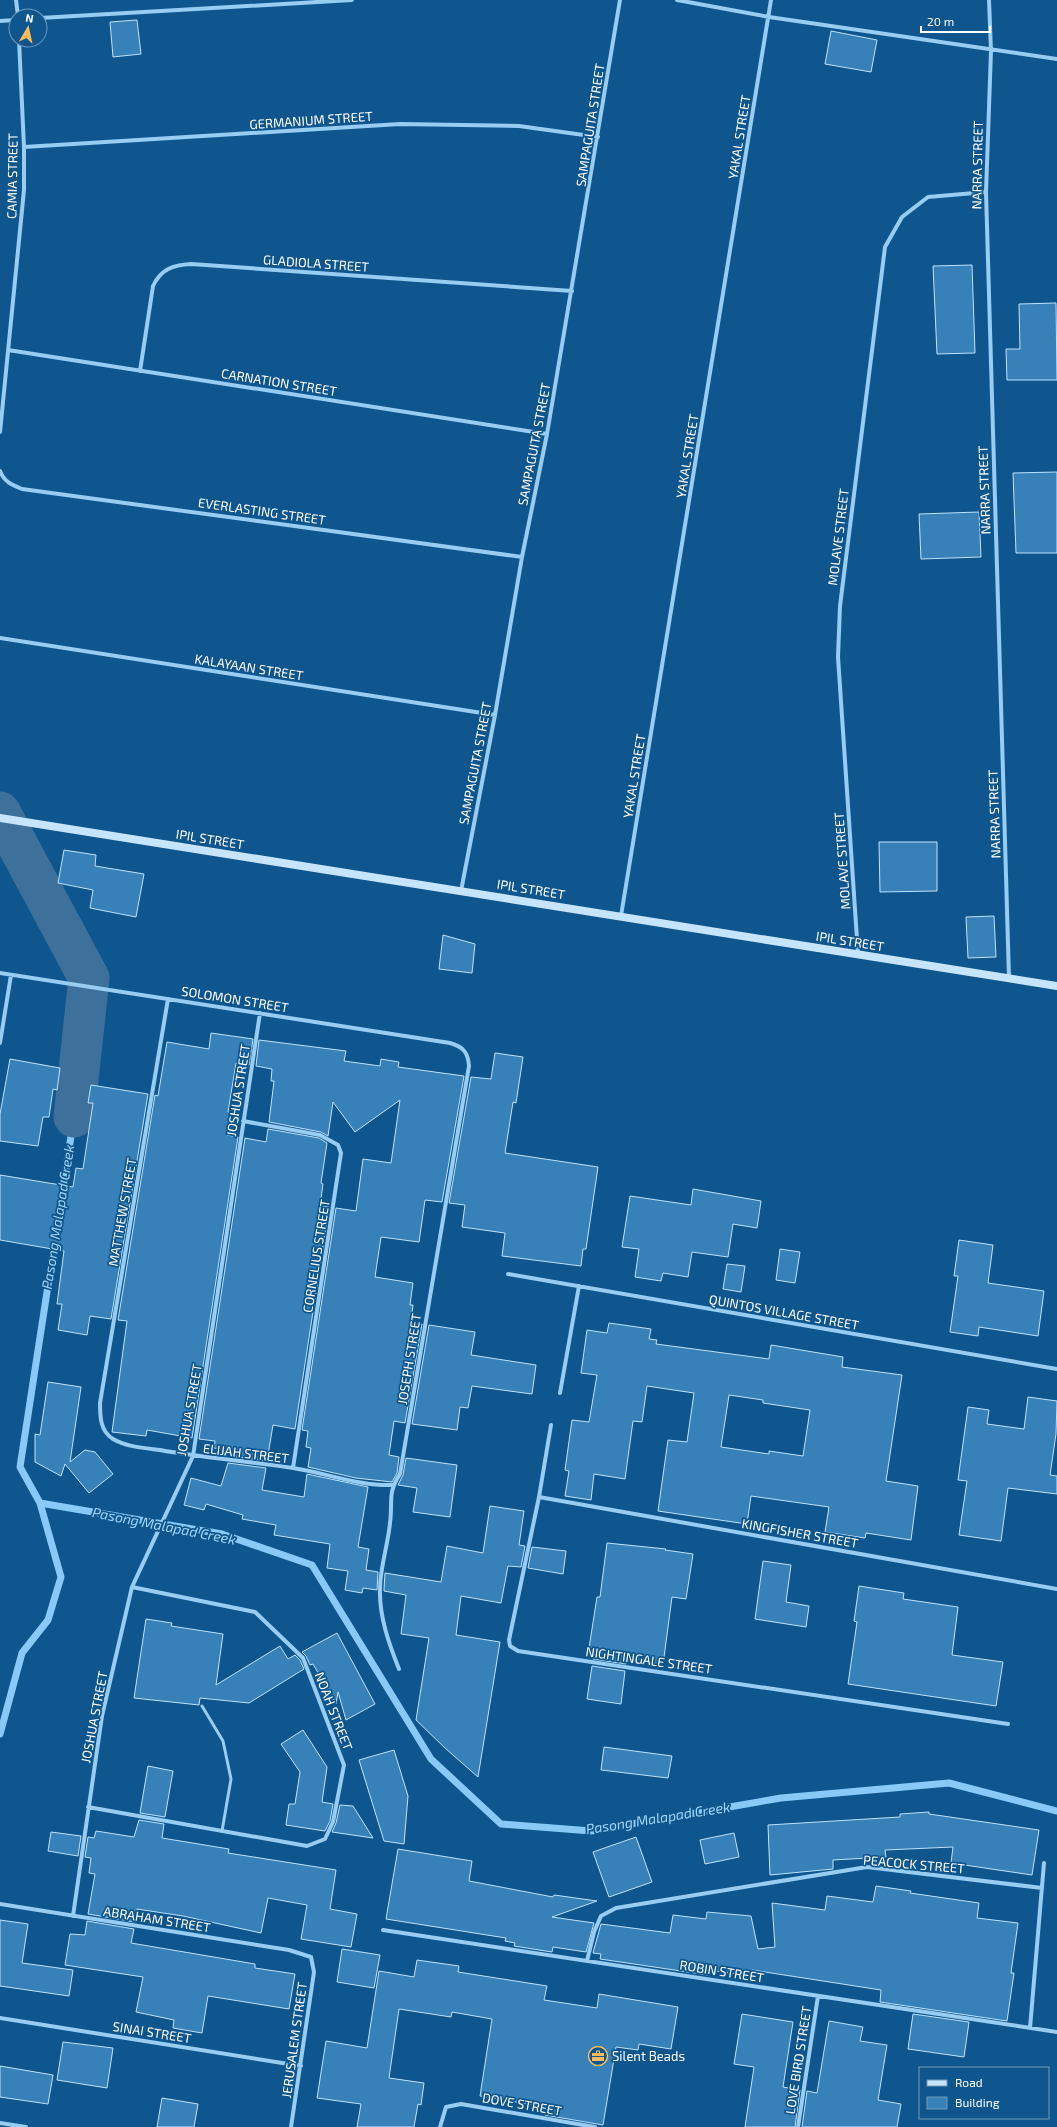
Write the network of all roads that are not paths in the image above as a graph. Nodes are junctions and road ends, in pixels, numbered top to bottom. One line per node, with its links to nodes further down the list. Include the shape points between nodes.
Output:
1 (352, 0): 6 (street)
2 (620, 0): 11 (street, SAMPAGUITA STREET)
3 (677, 0): 7 (street)
4 (771, 0): 7 (street, YAKAL STREET)
5 (990, 0): 9 (street, NARRA STREET)
6 (48, 18)
7 (769, 18): 9 (street); 25 (street, YAKAL STREET)
8 (19, 48): 12 (street, CAMIA STREET)
9 (990, 51): 10 (street); 13 (street, NARRA STREET)
10 (1057, 60)
11 (598, 137): 12 (street, GERMANIUM STREET, via 520,126 400,124); 14 (street, SAMPAGUITA STREET)
12 (24, 147): 15 (street, CAMIA STREET, via 24,190)
13 (986, 192): 26 (street, MOLAVE STREET, via 928,198 902,217 886,247 840,606 838,657); 29 (street, NARRA STREET)
14 (572, 291): 16 (street, GLADIOLA STREET, via 176,265 164,270 153,286); 18 (street, SAMPAGUITA STREET)
15 (8, 350): 16 (street, CARNATION STREET); 17 (street, CAMIA STREET)
16 (140, 370): 18 (street, CARNATION STREET)
17 (0, 432)
18 (547, 434): 20 (street, SAMPAGUITA STREET)
19 (0, 472): 20 (street, EVERLASTING STREET, via 2,478 22,489)
20 (522, 557): 22 (street, SAMPAGUITA STREET)
21 (0, 638): 22 (street, KALAYAAN STREET)
22 (495, 715): 24 (street, SAMPAGUITA STREET)
23 (0, 818): 24 (street, IPIL STREET)
24 (461, 891): 25 (street, IPIL STREET)
25 (621, 916): 26 (street, IPIL STREET)
26 (858, 955): 29 (street, IPIL STREET)
27 (0, 974): 28 (street, SOLOMON STREET)
28 (11, 975): 31 (street, SOLOMON STREET); 33 (street)
29 (1009, 979): 30 (street, IPIL STREET)
30 (1057, 986)
31 (168, 999): 32 (street, SOLOMON STREET); 41 (street, MATTHEW STREET, via 100,1403)
32 (260, 1013): 34 (street, SOLOMON STREET, via 450,1043); 35 (street, JOSHUA STREET)
33 (0, 1043)
34 (465, 1050): 44 (street, JOSEPH STREET, via 469,1066 400,1474)
35 (243, 1121): 42 (street, JOSHUA STREET); 43 (street, CORNELIUS STREET, via 320,1135 338,1145 341,1153)
36 (508, 1274): 37 (street, QUINTOS VILLAGE STREET)
37 (579, 1286): 38 (street, QUINTOS VILLAGE STREET); 39 (street)
38 (1057, 1369)
39 (560, 1393)
40 (551, 1425): 45 (street, NIGHTINGALE STREET)
41 (103, 1428): 42 (street, ELIJAH STREET, via 111,1438 123,1444)
42 (193, 1456): 43 (street, ELIJAH STREET); 46 (street, JOSHUA STREET)
43 (293, 1468): 44 (street, ELIJAH STREET, via 377,1486)
44 (392, 1486): 48 (street, JOSEPH STREET, via 390,1521 380,1590 386,1631)
45 (539, 1496): 47 (street, KINGFISHER STREET); 50 (street, NIGHTINGALE STREET, via 509,1640 510,1646 518,1650)
46 (132, 1587): 51 (street, JOSHUA STREET, via 102,1716); 52 (street, NOAH STREET, via 255,1612 303,1658 344,1765 333,1822 325,1839 307,1846)
47 (1057, 1589)
48 (399, 1668)
49 (202, 1706): 52 (lane, via 223,1741 232,1779)
50 (1008, 1724)
51 (88, 1807): 52 (street, NOAH STREET); 56 (street, JOSHUA STREET)
52 (222, 1831)
53 (1044, 1863): 54 (street)
54 (1042, 1888): 59 (street, PEACOCK STREET, via 859,1868 616,1908 601,1916); 62 (street)
55 (0, 1904): 56 (street, ABRAHAM STREET)
56 (73, 1916): 58 (street, ABRAHAM STREET, via 289,1950)
57 (383, 1930): 59 (street, ROBIN STREET)
58 (311, 1957): 64 (street, JERUSALEM STREET, via 314,1972)
59 (587, 1961): 60 (street, ROBIN STREET)
60 (818, 1996): 62 (street, ROBIN STREET); 70 (street, LOVE BIRD STREET)
61 (0, 2018): 64 (street, SINAI STREET)
62 (1030, 2028): 63 (street, ROBIN STREET)
63 (1057, 2032)
64 (301, 2066): 67 (street, JERUSALEM STREET)
65 (0, 2123): 66 (street)
66 (26, 2127)
67 (291, 2127)
68 (440, 2127): 69 (street, DOVE STREET, via 446,2107 461,2104)
69 (595, 2127)
70 (798, 2127)

